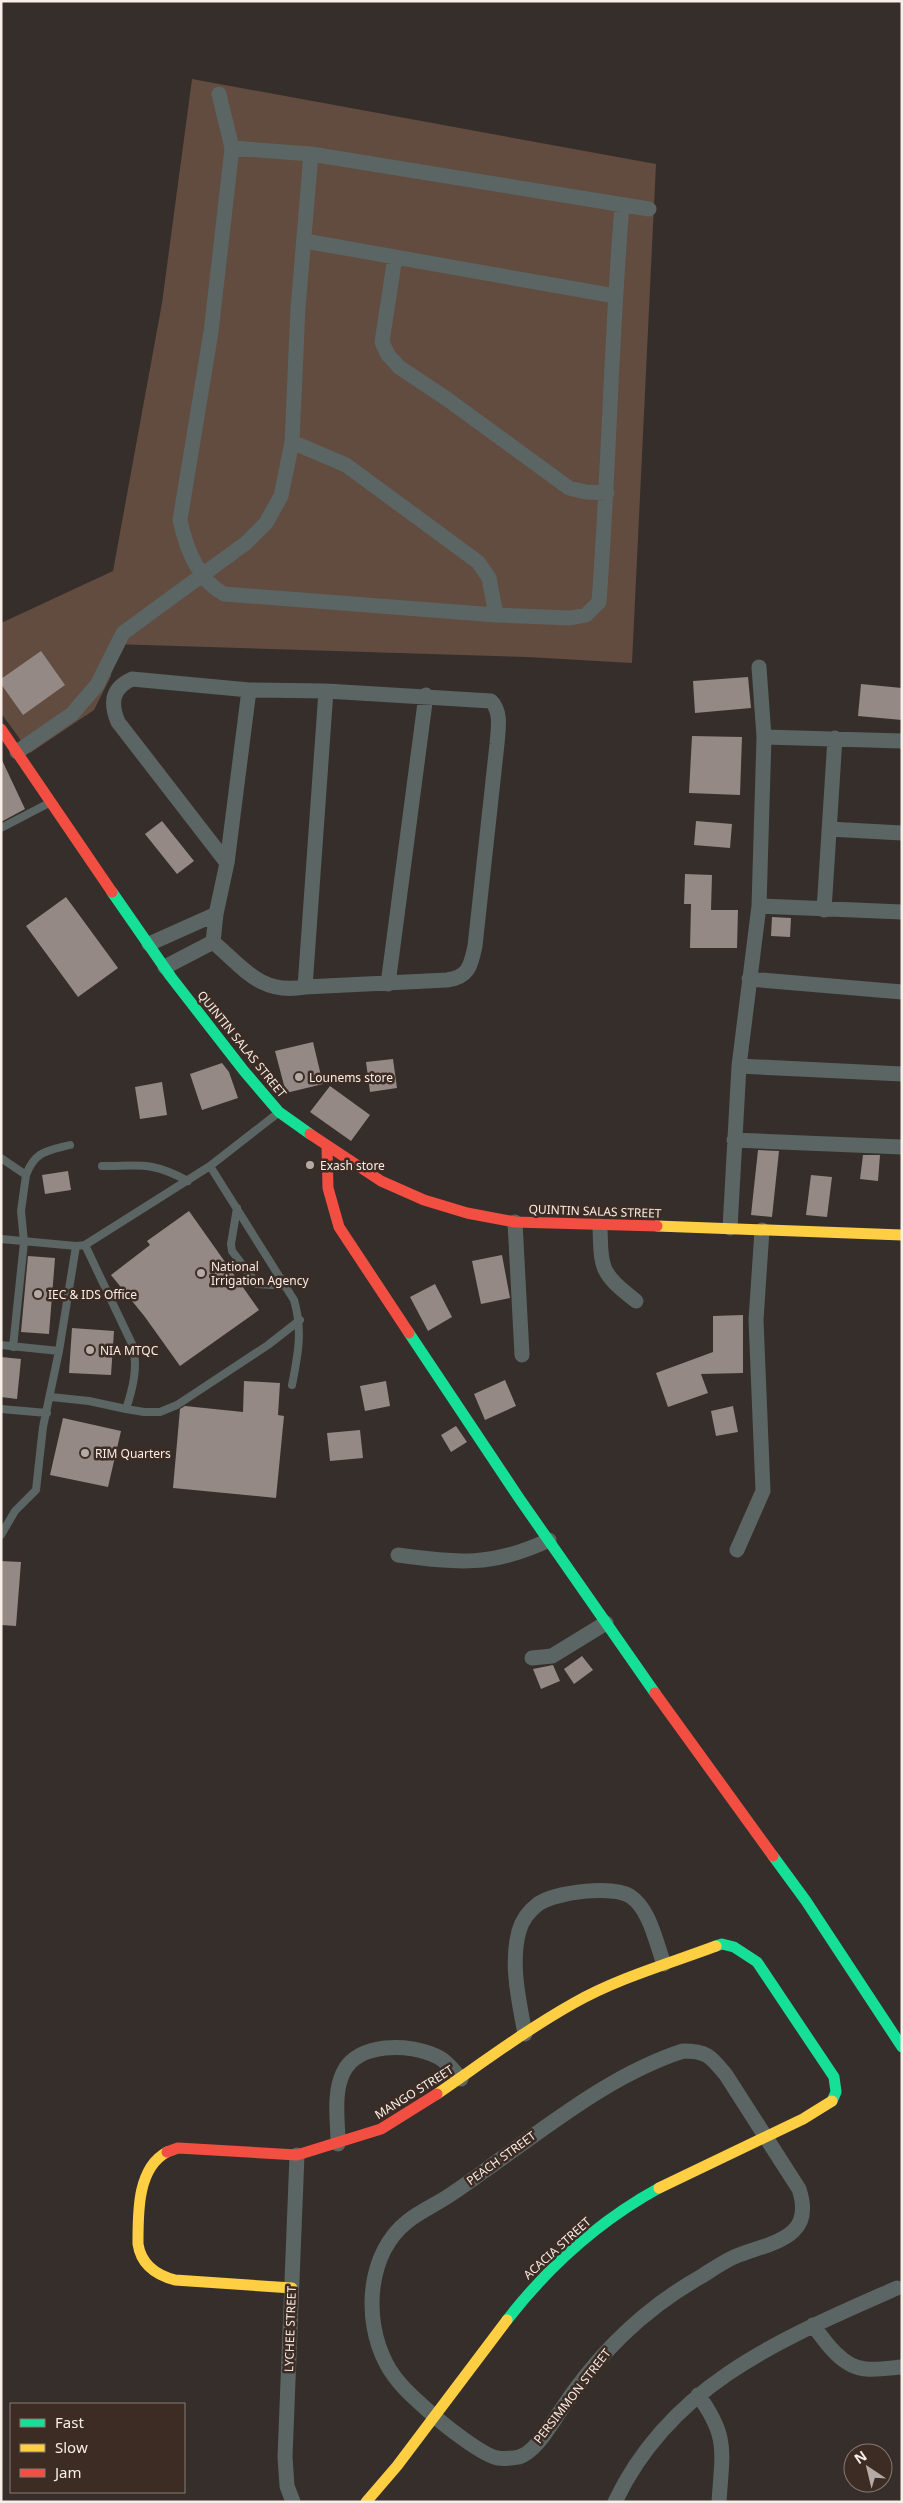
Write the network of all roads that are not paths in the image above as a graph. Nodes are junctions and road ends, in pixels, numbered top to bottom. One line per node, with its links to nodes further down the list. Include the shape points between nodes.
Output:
1 (219, 94): 2 (street)
2 (232, 148): 3 (street); 11 (street, via 211,332 180,520 184,542)
3 (311, 154): 4 (street); 6 (street)
4 (622, 206): 5 (street); 8 (street)
5 (649, 209)
6 (305, 241): 7 (street); 9 (street, via 298,308)
7 (395, 257): 8 (street); 10 (street, via 382,342 388,355 400,367 569,488)
8 (615, 296): 10 (street)
9 (292, 442): 11 (street, via 281,496 266,523 246,544); 12 (street, via 346,465 478,562 489,578)
10 (607, 493): 12 (street, via 599,602 586,615 570,618)
11 (202, 575): 12 (street, via 210,586 224,594); 21 (street, via 123,634 97,684 72,714)
12 (496, 615)
13 (759, 667): 18 (street)
14 (250, 690): 15 (street); 26 (street); 26 (street, via 132,679 122,683 113,702 118,722)
15 (326, 691): 16 (street); 36 (street)
16 (426, 696): 35 (street); 35 (street, via 490,701 497,712 497,744 475,946 470,969 463,976)
17 (1, 729): 21 (street, QUINTIN SALAS STREET)
18 (764, 737): 19 (street); 27 (street)
19 (835, 738): 20 (street); 24 (street)
20 (902, 741)
21 (17, 752): 22 (street, QUINTIN SALAS STREET)
22 (51, 802): 23 (lane); 32 (street, QUINTIN SALAS STREET)
23 (1, 828)
24 (829, 829): 25 (street); 28 (street)
25 (902, 832)
26 (227, 863): 30 (street)
27 (758, 906): 28 (street); 34 (street)
28 (824, 910): 29 (street)
29 (902, 912)
30 (216, 914): 31 (street); 32 (street)
31 (213, 942): 33 (street); 36 (street, via 258,981 273,988)
32 (149, 944): 33 (street, QUINTIN SALAS STREET)
33 (165, 967): 40 (street, QUINTIN SALAS STREET)
34 (749, 979): 37 (street); 38 (street)
35 (388, 984): 36 (street)
36 (305, 987)
37 (902, 992)
38 (739, 1066): 39 (street); 41 (street)
39 (902, 1074)
40 (279, 1112): 43 (street, QUINTIN SALAS STREET); 47 (lane)
41 (734, 1140): 44 (street); 53 (street)
42 (70, 1146): 48 (lane, via 38,1155)
43 (327, 1147): 51 (street, QUINTIN SALAS STREET, via 382,1180 424,1200); 73 (street, via 326,1188 339,1228)
44 (902, 1147)
45 (1, 1158): 48 (lane)
46 (102, 1166): 49 (lane, via 145,1165 165,1169)
47 (210, 1166): 49 (lane); 50 (lane)
48 (26, 1175): 57 (lane, via 21,1211)
49 (188, 1181): 58 (lane)
50 (237, 1208): 60 (lane); 60 (lane, via 231,1244 237,1258 257,1284)
51 (514, 1222): 52 (street, QUINTIN SALAS STREET); 66 (street)
52 (600, 1226): 53 (street, QUINTIN SALAS STREET); 61 (street, via 603,1268 608,1277)
53 (730, 1228): 54 (street, QUINTIN SALAS STREET)
54 (762, 1230): 55 (street, QUINTIN SALAS STREET); 74 (street, via 756,1320 763,1491)
55 (902, 1235)
56 (1, 1239): 57 (lane)
57 (24, 1242): 59 (lane); 64 (lane)
58 (85, 1244): 59 (lane); 70 (lane, via 135,1353 134,1376)
59 (76, 1246): 65 (lane)
60 (287, 1286): 62 (lane)
61 (636, 1301)
62 (300, 1320): 67 (lane); 70 (lane, via 177,1405 160,1412)
63 (1, 1346): 64 (lane)
64 (13, 1347): 65 (lane)
65 (60, 1351): 68 (lane)
66 (522, 1355)
67 (292, 1385)
68 (51, 1396): 70 (lane); 71 (lane)
69 (1, 1409): 71 (lane)
70 (126, 1409)
71 (47, 1413): 72 (lane, via 42,1427 36,1490 15,1511)
72 (1, 1535)
73 (549, 1540): 75 (street, via 521,1553 470,1562); 76 (street)
74 (737, 1550)
75 (398, 1555)
76 (606, 1623): 77 (street, via 552,1656); 80 (street, via 806,1900)
77 (532, 1658)
78 (664, 1964): 79 (street, MANGO STREET, via 600,1991); 79 (street, via 645,1915 631,1897 621,1892 574,1893 553,1896 539,1903 526,1915 519,1931 516,1958 517,1988); 82 (street, MANGO STREET, via 722,1944 737,1946 749,1954 834,2077 838,2088)
79 (525, 2034): 81 (street, MANGO STREET)
80 (902, 2047)
81 (461, 2079): 84 (street, MANGO STREET, via 382,2129); 84 (street, via 437,2056 417,2050 388,2048 357,2055 344,2071 337,2094)
82 (836, 2097): 83 (street, ACACIA STREET, via 820,2111)
83 (767, 2137): 91 (street, ACACIA STREET, via 669,2183 624,2210 566,2255 528,2294); 91 (street, PERSIMMON STREET, via 799,2189 805,2207 792,2235 732,2258 685,2285 644,2316 609,2347 568,2399 542,2439 521,2456 497,2458); 91 (street, PEACH STREET, via 715,2061 701,2051 684,2051 638,2069 555,2120 406,2222 383,2250 373,2283 372,2312 376,2337 386,2364 407,2391)
84 (338, 2144): 85 (street, MANGO STREET)
85 (297, 2155): 86 (street, LYCHEE STREET); 86 (street, MANGO STREET, via 178,2148 163,2153 145,2173 138,2247 142,2258 161,2277)
86 (292, 2288): 92 (street, LYCHEE STREET, via 285,2457 287,2486)
87 (897, 2288): 88 (street)
88 (813, 2326): 89 (street, via 847,2362 864,2370); 90 (street, via 736,2366)
89 (902, 2367)
90 (698, 2395): 94 (street, via 661,2429 629,2473); 95 (street, via 718,2428 723,2445)
91 (434, 2416): 93 (street, ACACIA STREET)
92 (293, 2502)
93 (366, 2502)
94 (615, 2502)
95 (719, 2502)

